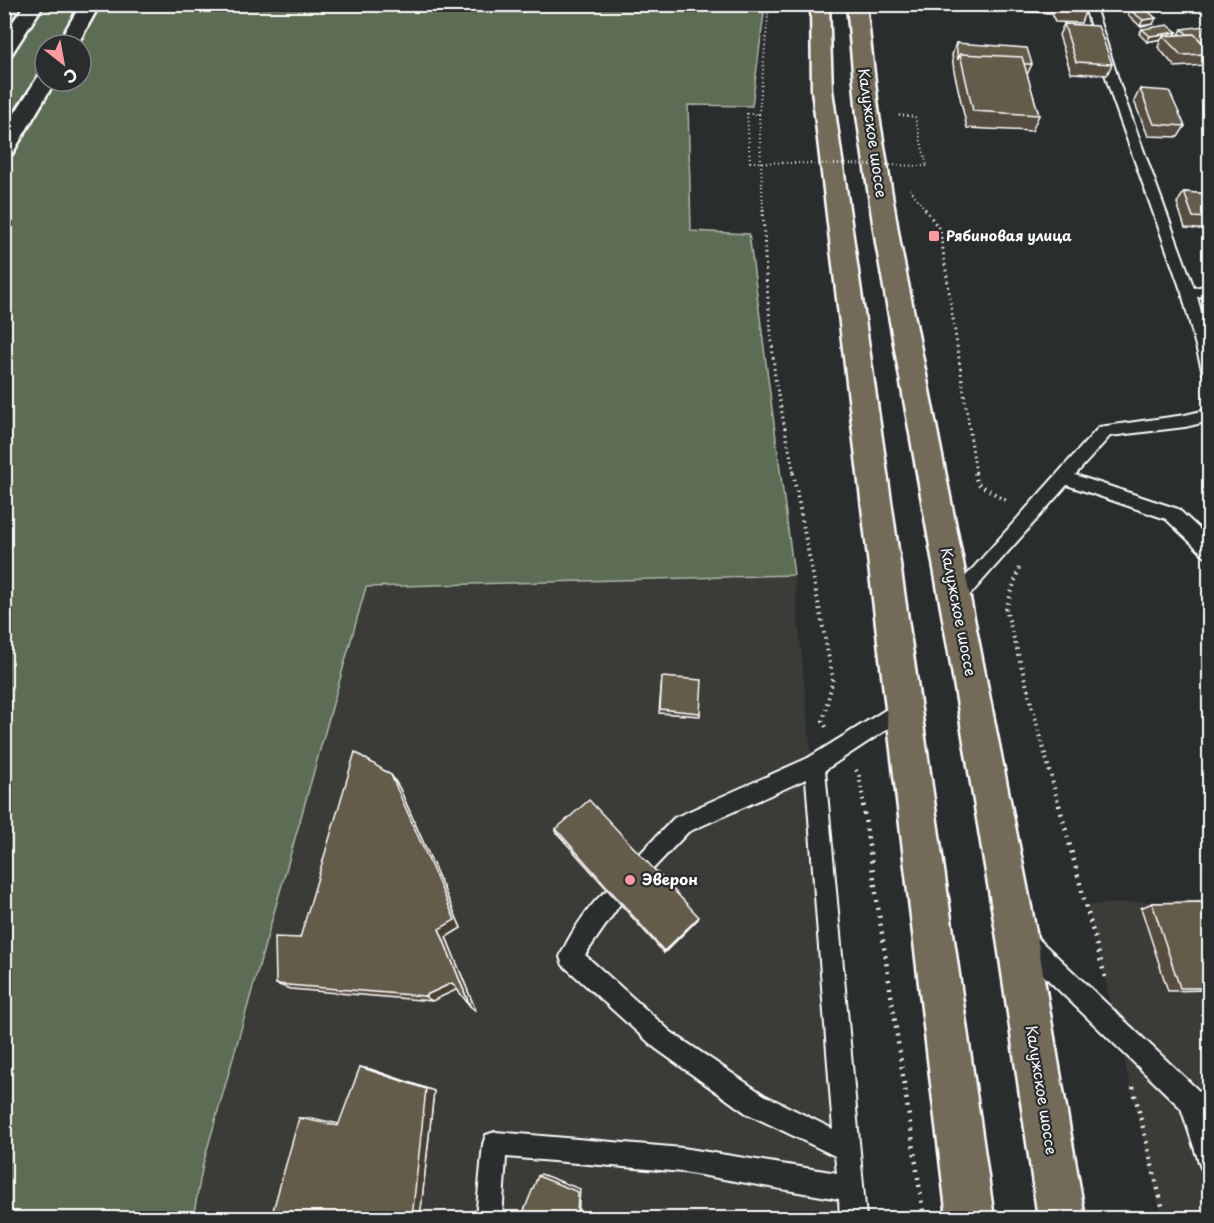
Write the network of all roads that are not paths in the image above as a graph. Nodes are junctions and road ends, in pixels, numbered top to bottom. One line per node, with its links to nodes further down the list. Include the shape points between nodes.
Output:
1 (35, 4): 7 (street)
2 (91, 4): 6 (street)
3 (820, 4): 17 (highway, via 822,90)
4 (856, 4): 16 (highway, Калужское шоссе, via 888,243)
5 (1089, 4): 11 (lane, via 1118,98)
6 (74, 33)
7 (4, 51)
8 (38, 93): 9 (street)
9 (4, 149)
10 (1209, 290): 11 (lane)
11 (1189, 292): 12 (lane)
12 (1209, 374)
13 (1209, 414): 14 (lane, via 1185,421 1105,431)
14 (1064, 478): 15 (lane, via 1172,514); 16 (lane)
15 (1209, 550)
16 (955, 600): 21 (highway, Калужское шоссе)
17 (903, 708): 18 (lane); 27 (highway)
18 (815, 765): 19 (lane, via 681,825); 22 (lane)
19 (645, 863)
20 (614, 897): 22 (lane, via 572,957 663,1040 755,1104)
21 (1016, 932): 23 (lane, via 1191,1101); 28 (highway, Калужское шоссе)
22 (846, 1148): 24 (lane)
23 (1209, 1159)
24 (850, 1188): 25 (lane, via 683,1160 495,1144); 26 (lane)
25 (489, 1218)
26 (853, 1218)
27 (971, 1218)
28 (1062, 1218)

